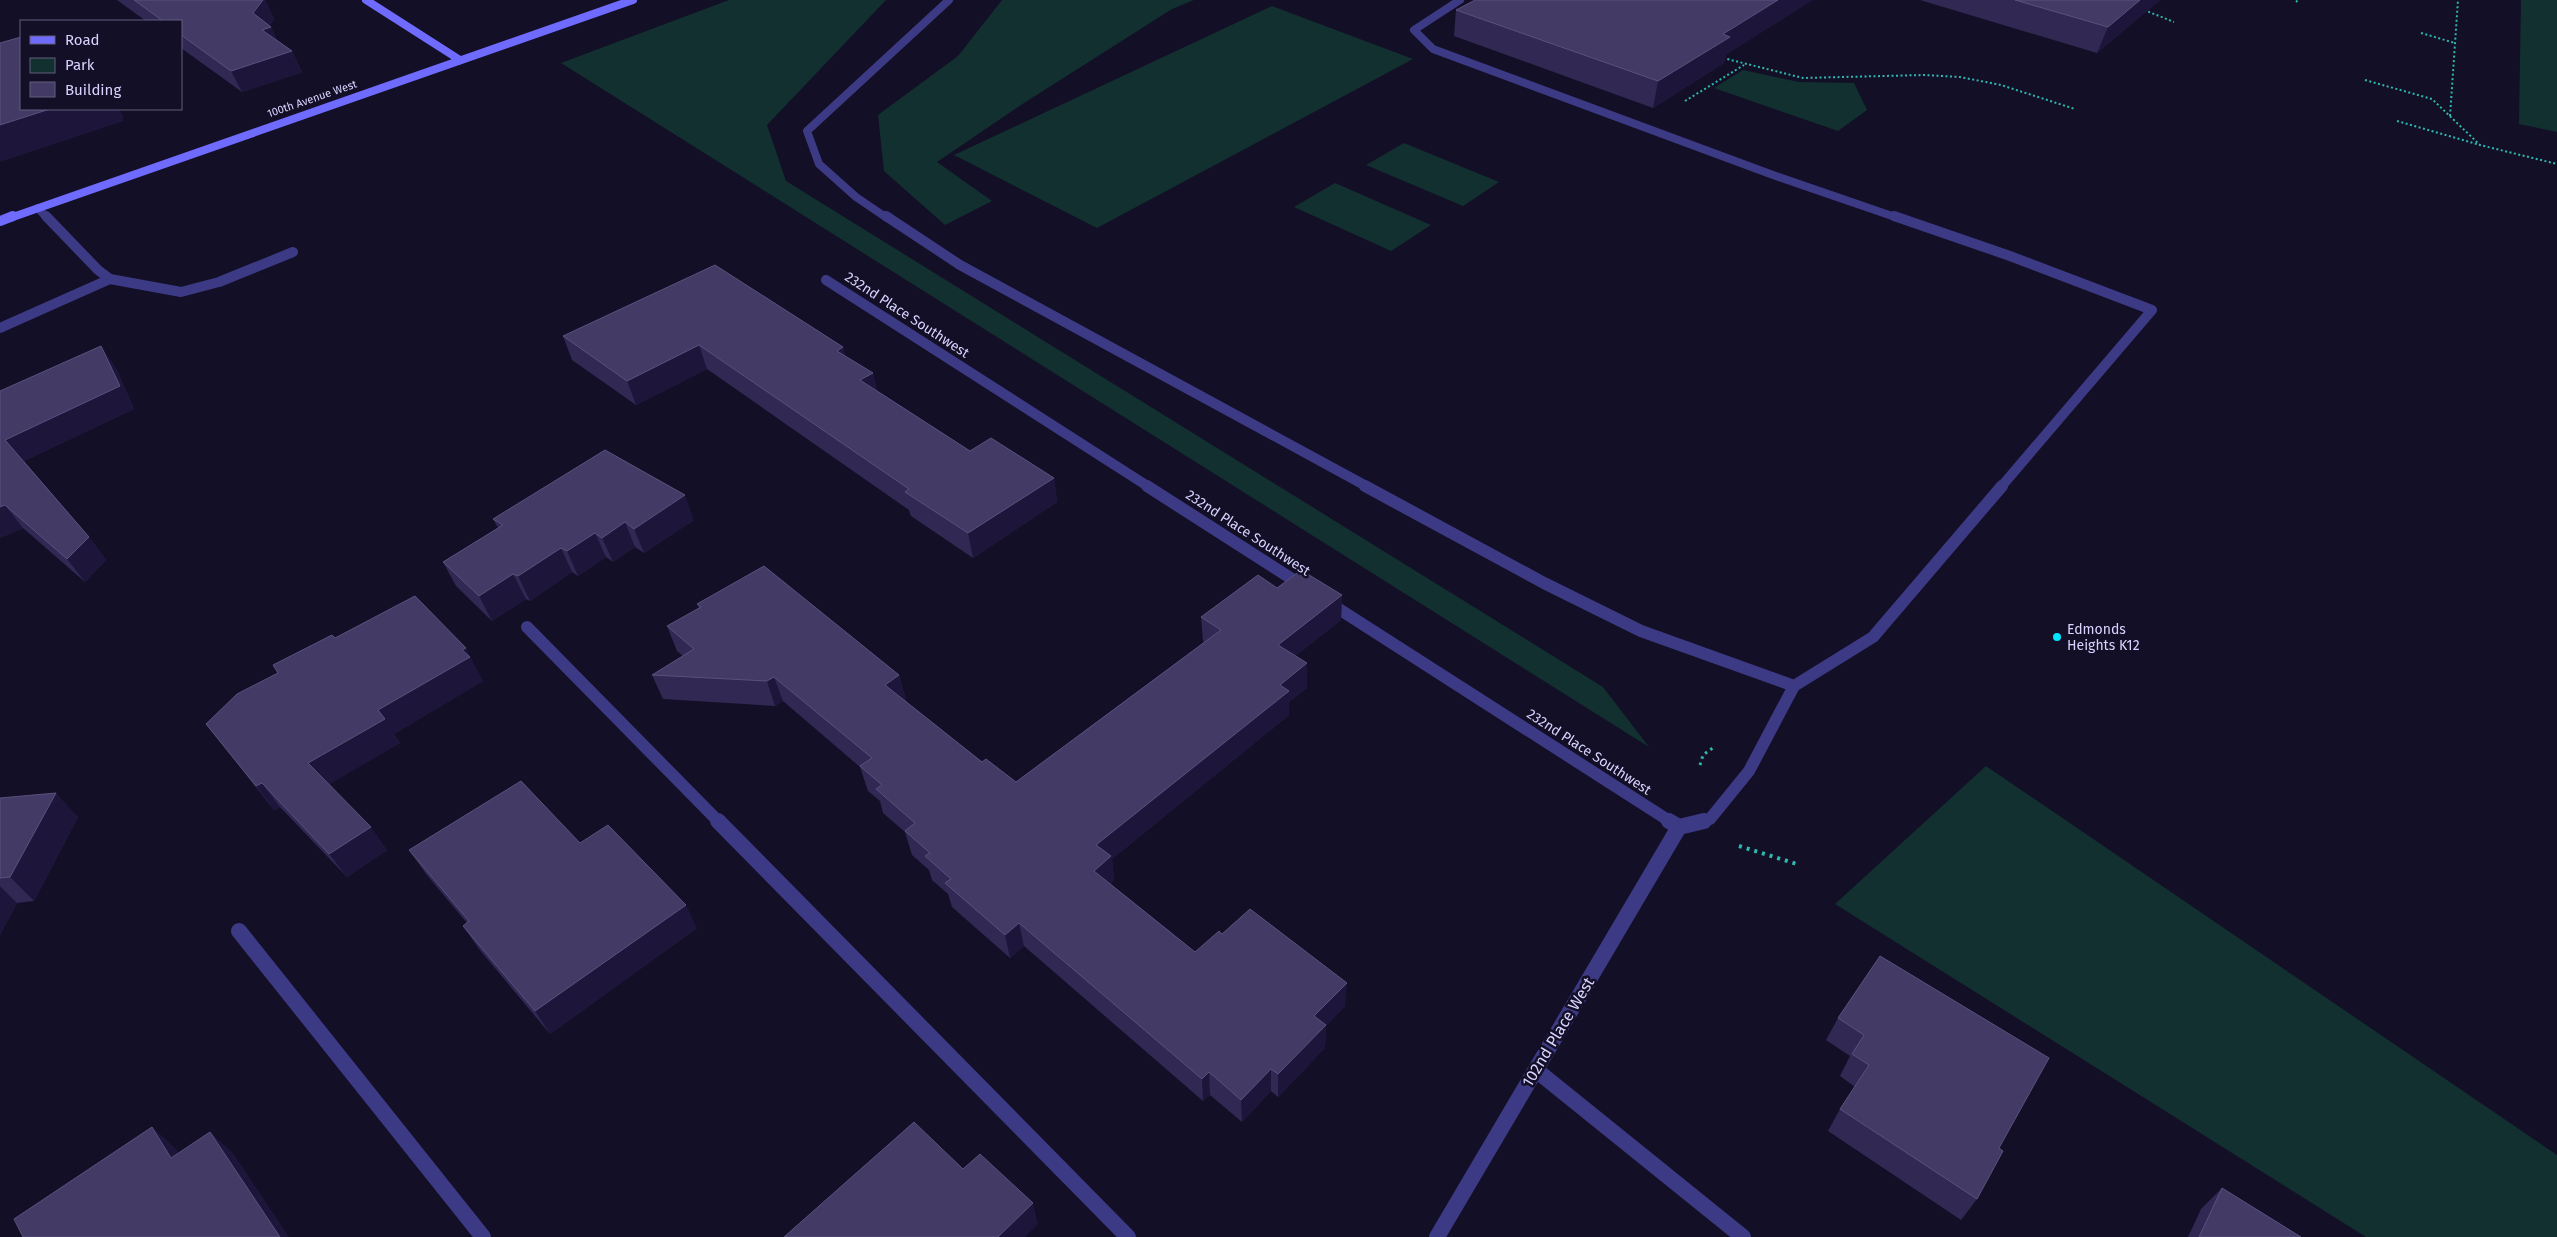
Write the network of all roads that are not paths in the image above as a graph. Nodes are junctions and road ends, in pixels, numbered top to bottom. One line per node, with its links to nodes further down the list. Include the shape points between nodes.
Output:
1 (366, 0): 5 (main road)
2 (633, 0): 5 (main road, 100th Avenue West)
3 (949, 0): 13 (street, via 807,131 820,164 856,197 960,265 1544,583 1640,631)
4 (1460, 0): 13 (street, via 1414,30 1433,49 2152,310 1873,636)
5 (460, 60): 6 (main road, 100th Avenue West)
6 (38, 208): 7 (main road, 100th Avenue West); 9 (street)
7 (0, 221)
8 (293, 252): 9 (street, via 219,282 181,292)
9 (110, 279): 11 (street)
10 (826, 280): 14 (street, 232nd Place Southwest)
11 (0, 328)
12 (527, 627): 18 (street)
13 (1794, 686): 14 (street, via 1749,771 1716,812 1710,819)
14 (1679, 827): 16 (street, 102nd Place West)
15 (239, 931): 17 (street)
16 (1536, 1070): 19 (street, 102nd Place West); 20 (street)
17 (484, 1237)
18 (1128, 1237)
19 (1437, 1237)
20 (1743, 1237)

